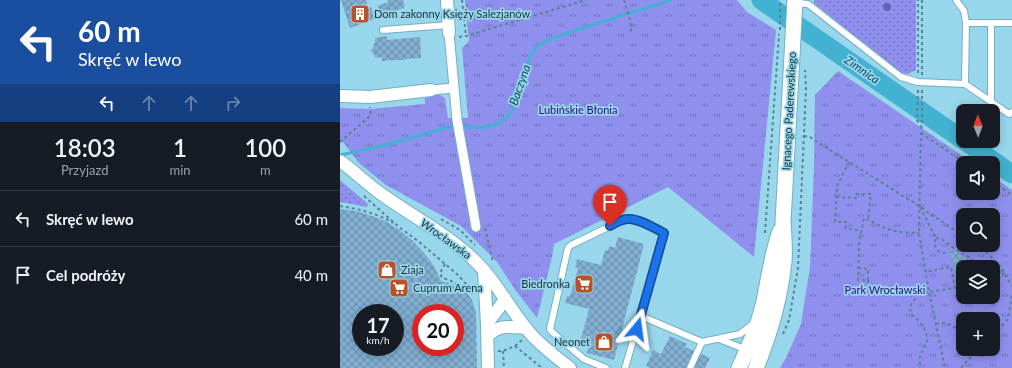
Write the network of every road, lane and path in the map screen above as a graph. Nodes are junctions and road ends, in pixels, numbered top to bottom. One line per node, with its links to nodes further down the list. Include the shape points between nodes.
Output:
1 (447, 0): 13 (street)
2 (462, 0): 15 (path)
3 (586, 0): 15 (path)
4 (624, 0): 14 (path, via 632,26)
5 (918, 0): 16 (path)
6 (922, 0): 16 (path)
7 (956, 0): 9 (lane, via 964,11)
8 (791, 3): 16 (lane, via 808,4 901,77); 39 (street, Ignacego Paderewskiego, via 793,39); 46 (path, via 780,31)
9 (966, 23): 10 (lane); 17 (lane)
10 (991, 23): 11 (lane); 23 (lane)
11 (1012, 23)
12 (383, 30): 13 (lane)
13 (449, 32): 15 (path); 18 (street)
14 (630, 34)
15 (466, 36)
16 (920, 82): 17 (lane); 25 (path, via 917,120)
17 (965, 84): 23 (lane)
18 (454, 88): 19 (street); 41 (street, via 457,120)
19 (431, 90): 21 (street)
20 (340, 96): 21 (street)
21 (370, 97): 28 (path, via 371,115)
22 (922, 100): 25 (path)
23 (991, 101): 24 (lane, via 1010,114)
24 (1012, 112)
25 (921, 128): 26 (path)
26 (921, 133): 29 (path); 37 (path)
27 (803, 136): 31 (path, via 810,137)
28 (340, 142)
29 (956, 157)
30 (340, 161): 54 (street, Wrocławska, via 379,192 460,248)
31 (849, 162): 35 (path, via 837,186); 37 (path)
32 (1000, 187): 33 (path)
33 (1012, 195)
34 (364, 196): 40 (path)
35 (836, 197): 38 (path, via 856,198 856,194 871,194); 43 (path, via 835,222 846,222 846,228)
36 (340, 206): 40 (path, via 376,215)
37 (919, 206): 44 (path); 45 (path); 47 (path)
38 (868, 220): 43 (path, via 864,218); 45 (path, via 899,232)
39 (783, 222): 69 (street, Ignacego Paderewskiego, via 773,253); 88 (street, Ignacego Paderewskiego, via 784,261 778,303 769,336)
40 (399, 227): 52 (path)
41 (476, 227): 42 (path); 51 (path, via 485,226)
42 (460, 230)
43 (862, 230): 53 (path)
44 (956, 231)
45 (919, 233): 56 (path)
46 (765, 236)
47 (936, 238): 49 (path, via 935,247 943,254); 50 (path, via 940,238)
48 (986, 252): 55 (path)
49 (948, 253)
50 (972, 260)
51 (493, 262)
52 (445, 264): 63 (path, via 440,273 442,278 455,283); 66 (path, via 467,285)
53 (858, 268): 59 (path, via 868,269); 59 (path, via 858,280)
54 (484, 270): 65 (street, Wrocławska); 75 (street)
55 (1002, 270): 57 (path)
56 (925, 272): 61 (path); 61 (path, via 950,267 955,288)
57 (1004, 273): 58 (path); 60 (path)
58 (1000, 276)
59 (868, 280): 62 (path, via 868,289 896,294)
60 (1012, 286)
61 (929, 292): 62 (path); 71 (path)
62 (918, 293): 89 (path, via 910,310 913,317 923,326 927,338 926,347 920,355)
63 (465, 294)
64 (1012, 294): 70 (path)
65 (505, 298): 73 (street, Wrocławska); 75 (street, via 502,306 491,318)
66 (476, 300)
67 (1012, 315): 70 (path)
68 (641, 316): 77 (lane); 84 (lane, via 664,233 628,219 568,248 550,330 584,359); 85 (lane)
69 (760, 316): 76 (lane, via 740,334); 78 (street, Ignacego Paderewskiego)
70 (1008, 319): 72 (path)
71 (936, 324): 74 (path, via 945,322); 90 (path)
72 (1000, 327)
73 (526, 328): 75 (street, via 505,327); 83 (street, Wrocławska, via 540,344)
74 (956, 328)
75 (487, 331): 80 (street)
76 (719, 339): 77 (lane); 78 (lane)
77 (702, 342): 86 (lane)
78 (747, 350): 87 (street, Ignacego Paderewskiego)
79 (972, 356): 91 (path)
80 (488, 368)
81 (504, 368): 82 (path, via 503,351 515,346)
82 (542, 368)
83 (570, 368)
84 (606, 368)
85 (625, 368)
86 (690, 368)
87 (739, 368)
88 (756, 368)
89 (920, 368)
90 (945, 368)
91 (961, 368)

